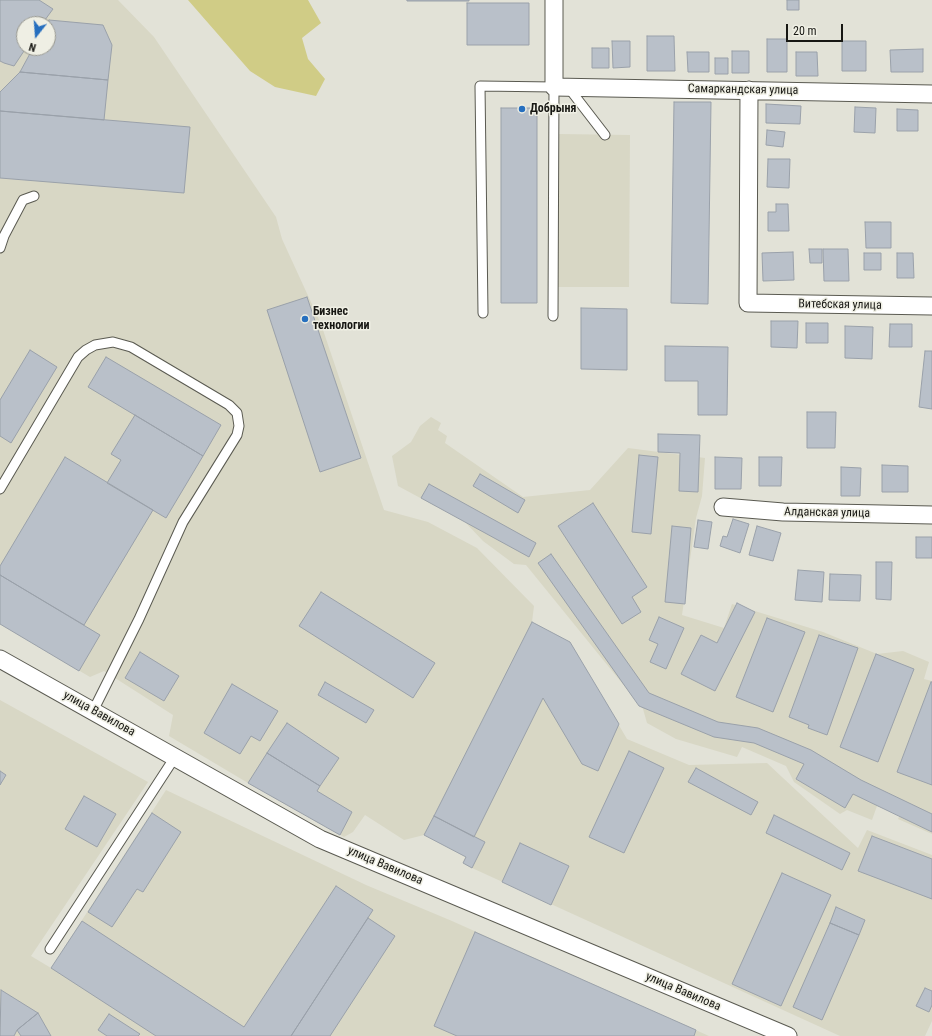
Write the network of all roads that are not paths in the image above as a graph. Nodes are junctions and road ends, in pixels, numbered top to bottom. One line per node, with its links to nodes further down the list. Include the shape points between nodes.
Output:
1 (554, 0): 2 (street)
2 (561, 87): 3 (street, Самаркандская улица); 5 (lane); 9 (lane, via 480,86); 10 (lane)
3 (749, 90): 4 (street, Самаркандская улица); 8 (street, Витебская улица, via 748,303)
4 (932, 94)
5 (606, 134)
6 (34, 196): 7 (lane, via 24,200)
7 (0, 248)
8 (932, 306)
9 (483, 313)
10 (553, 316)
11 (0, 489): 15 (lane, via 78,357 96,345 112,342 131,347 229,405 237,413 240,426 237,435 183,522)
12 (723, 507): 13 (street, Алданская улица, via 783,512)
13 (932, 515)
14 (0, 659): 15 (street, улица Вавилова)
15 (93, 711): 16 (street, улица Вавилова)
16 (175, 757): 17 (lane); 18 (street, улица Вавилова, via 320,839)
17 (50, 949)
18 (788, 1036)

